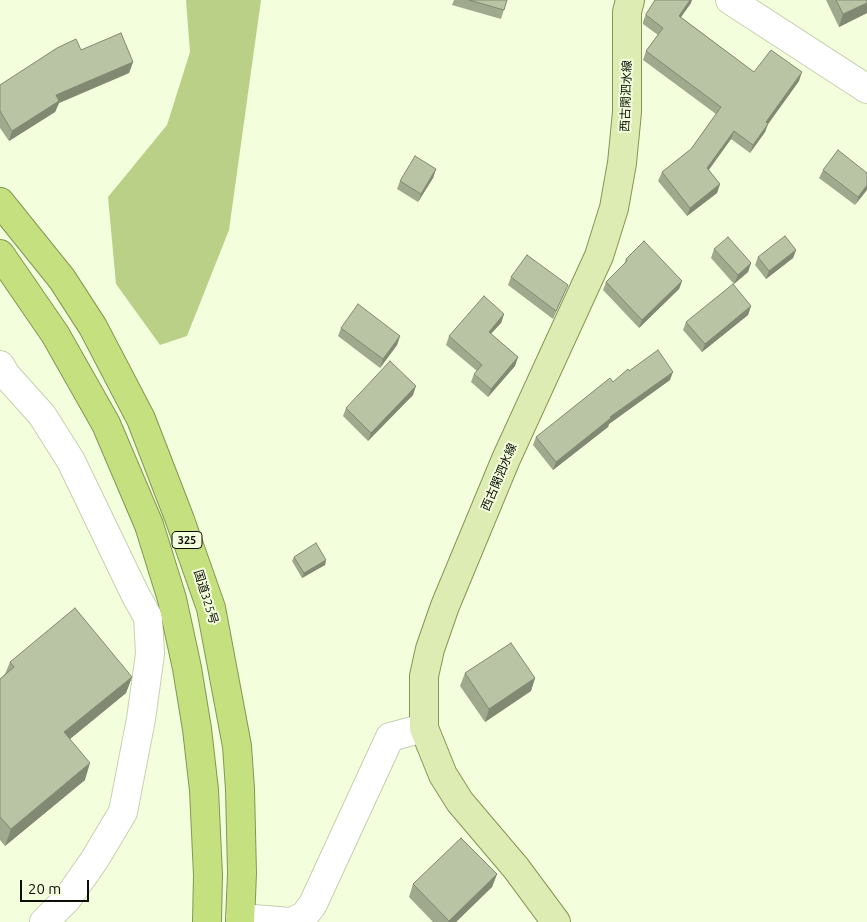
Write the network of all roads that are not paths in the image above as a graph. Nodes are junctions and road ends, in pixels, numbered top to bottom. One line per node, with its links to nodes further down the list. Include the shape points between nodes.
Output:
1 (630, 0): 7 (main road, 西古閑泗水線, via 626,12 627,112 614,208 599,256 506,459 445,606 424,676)
2 (730, 0): 3 (street)
3 (867, 89)
4 (0, 202): 8 (highway, 国道325号 / 325, via 62,279 97,335 141,419 211,608 237,746)
5 (0, 254): 10 (highway, 325, via 55,334 106,424 148,525 172,599 197,729 203,781)
6 (0, 365): 9 (street, via 42,415 71,461 148,617 150,654 141,720 122,812 67,899)
7 (424, 728): 8 (street, via 390,737 313,904 304,916 291,922); 11 (main road, 西古閑泗水線, via 443,774 460,802)
8 (240, 920)
9 (44, 922)
10 (207, 922)
11 (556, 922)

